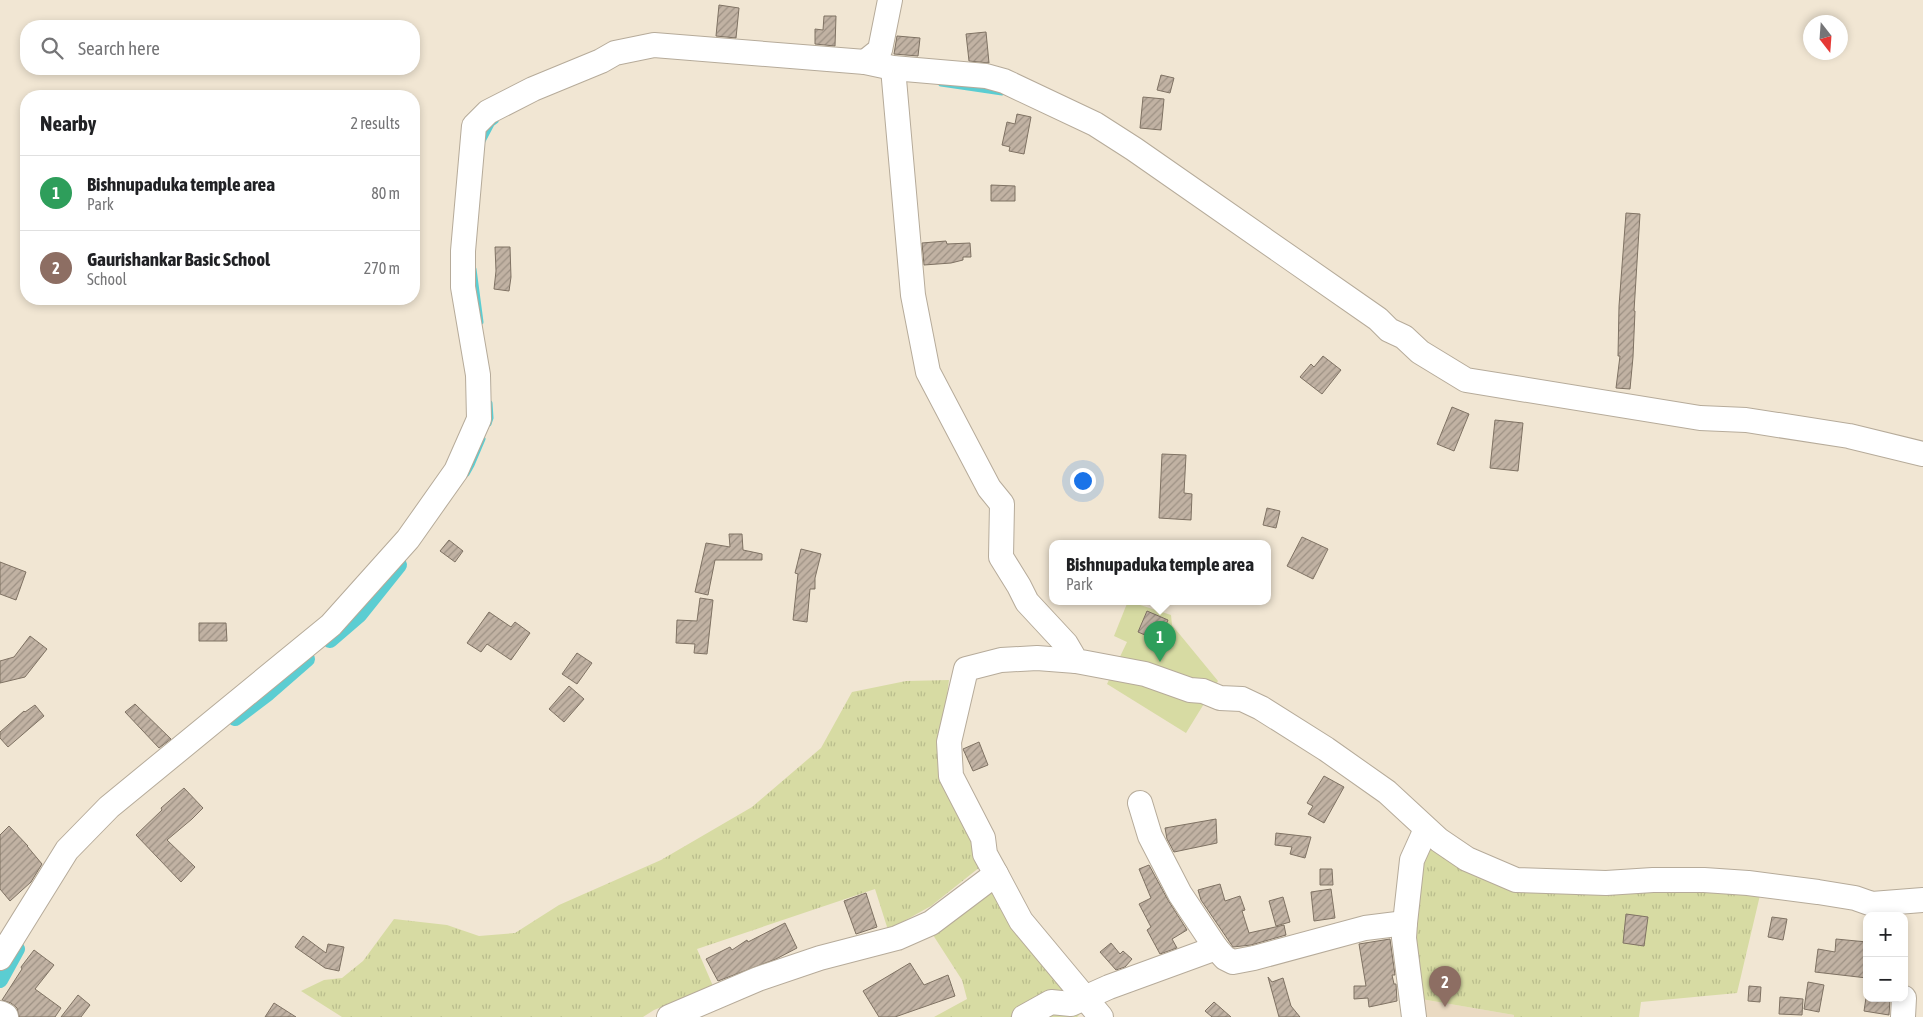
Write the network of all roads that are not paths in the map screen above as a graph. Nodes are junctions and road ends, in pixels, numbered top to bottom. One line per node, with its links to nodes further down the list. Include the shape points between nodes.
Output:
1 (890, 0): 2 (street, via 880,50)
2 (865, 62): 3 (street); 12 (street, via 654,45 615,53 533,89 488,112 474,126 463,287 478,376 479,419 456,471 408,539 331,625 109,807 67,850)
3 (893, 68): 4 (street, via 986,76 1004,81 1095,124 1378,319 1389,330 1404,337 1420,352 1466,380 1700,418 1746,420 1849,436); 5 (street, via 913,296 928,372 988,488 1002,504 1001,557 1027,602 1066,644)
4 (1923, 454)
5 (1076, 661): 7 (street, via 1145,674 1220,698 1242,699 1261,708 1387,792); 8 (street, via 1055,658 1001,660 966,669 948,742 951,776 983,838 985,854)
6 (1140, 803): 11 (street, via 1150,836 1166,870)
7 (1426, 829): 9 (street, via 1467,860 1516,880 1606,883 1704,880 1818,892 1872,904); 10 (street, via 1412,860)
8 (996, 874): 13 (street, via 1021,921); 16 (street, via 930,924 897,938 758,978)
9 (1923, 900)
10 (1404, 923): 11 (street, via 1365,928 1233,962); 19 (street)
11 (1216, 948): 13 (street)
12 (0, 958)
13 (1084, 999): 17 (street, via 1071,1004 1051,1002); 18 (street)
14 (0, 1015): 15 (highway)
15 (4, 1017)
16 (669, 1017)
17 (1024, 1017)
18 (1101, 1017)
19 (1414, 1017)

